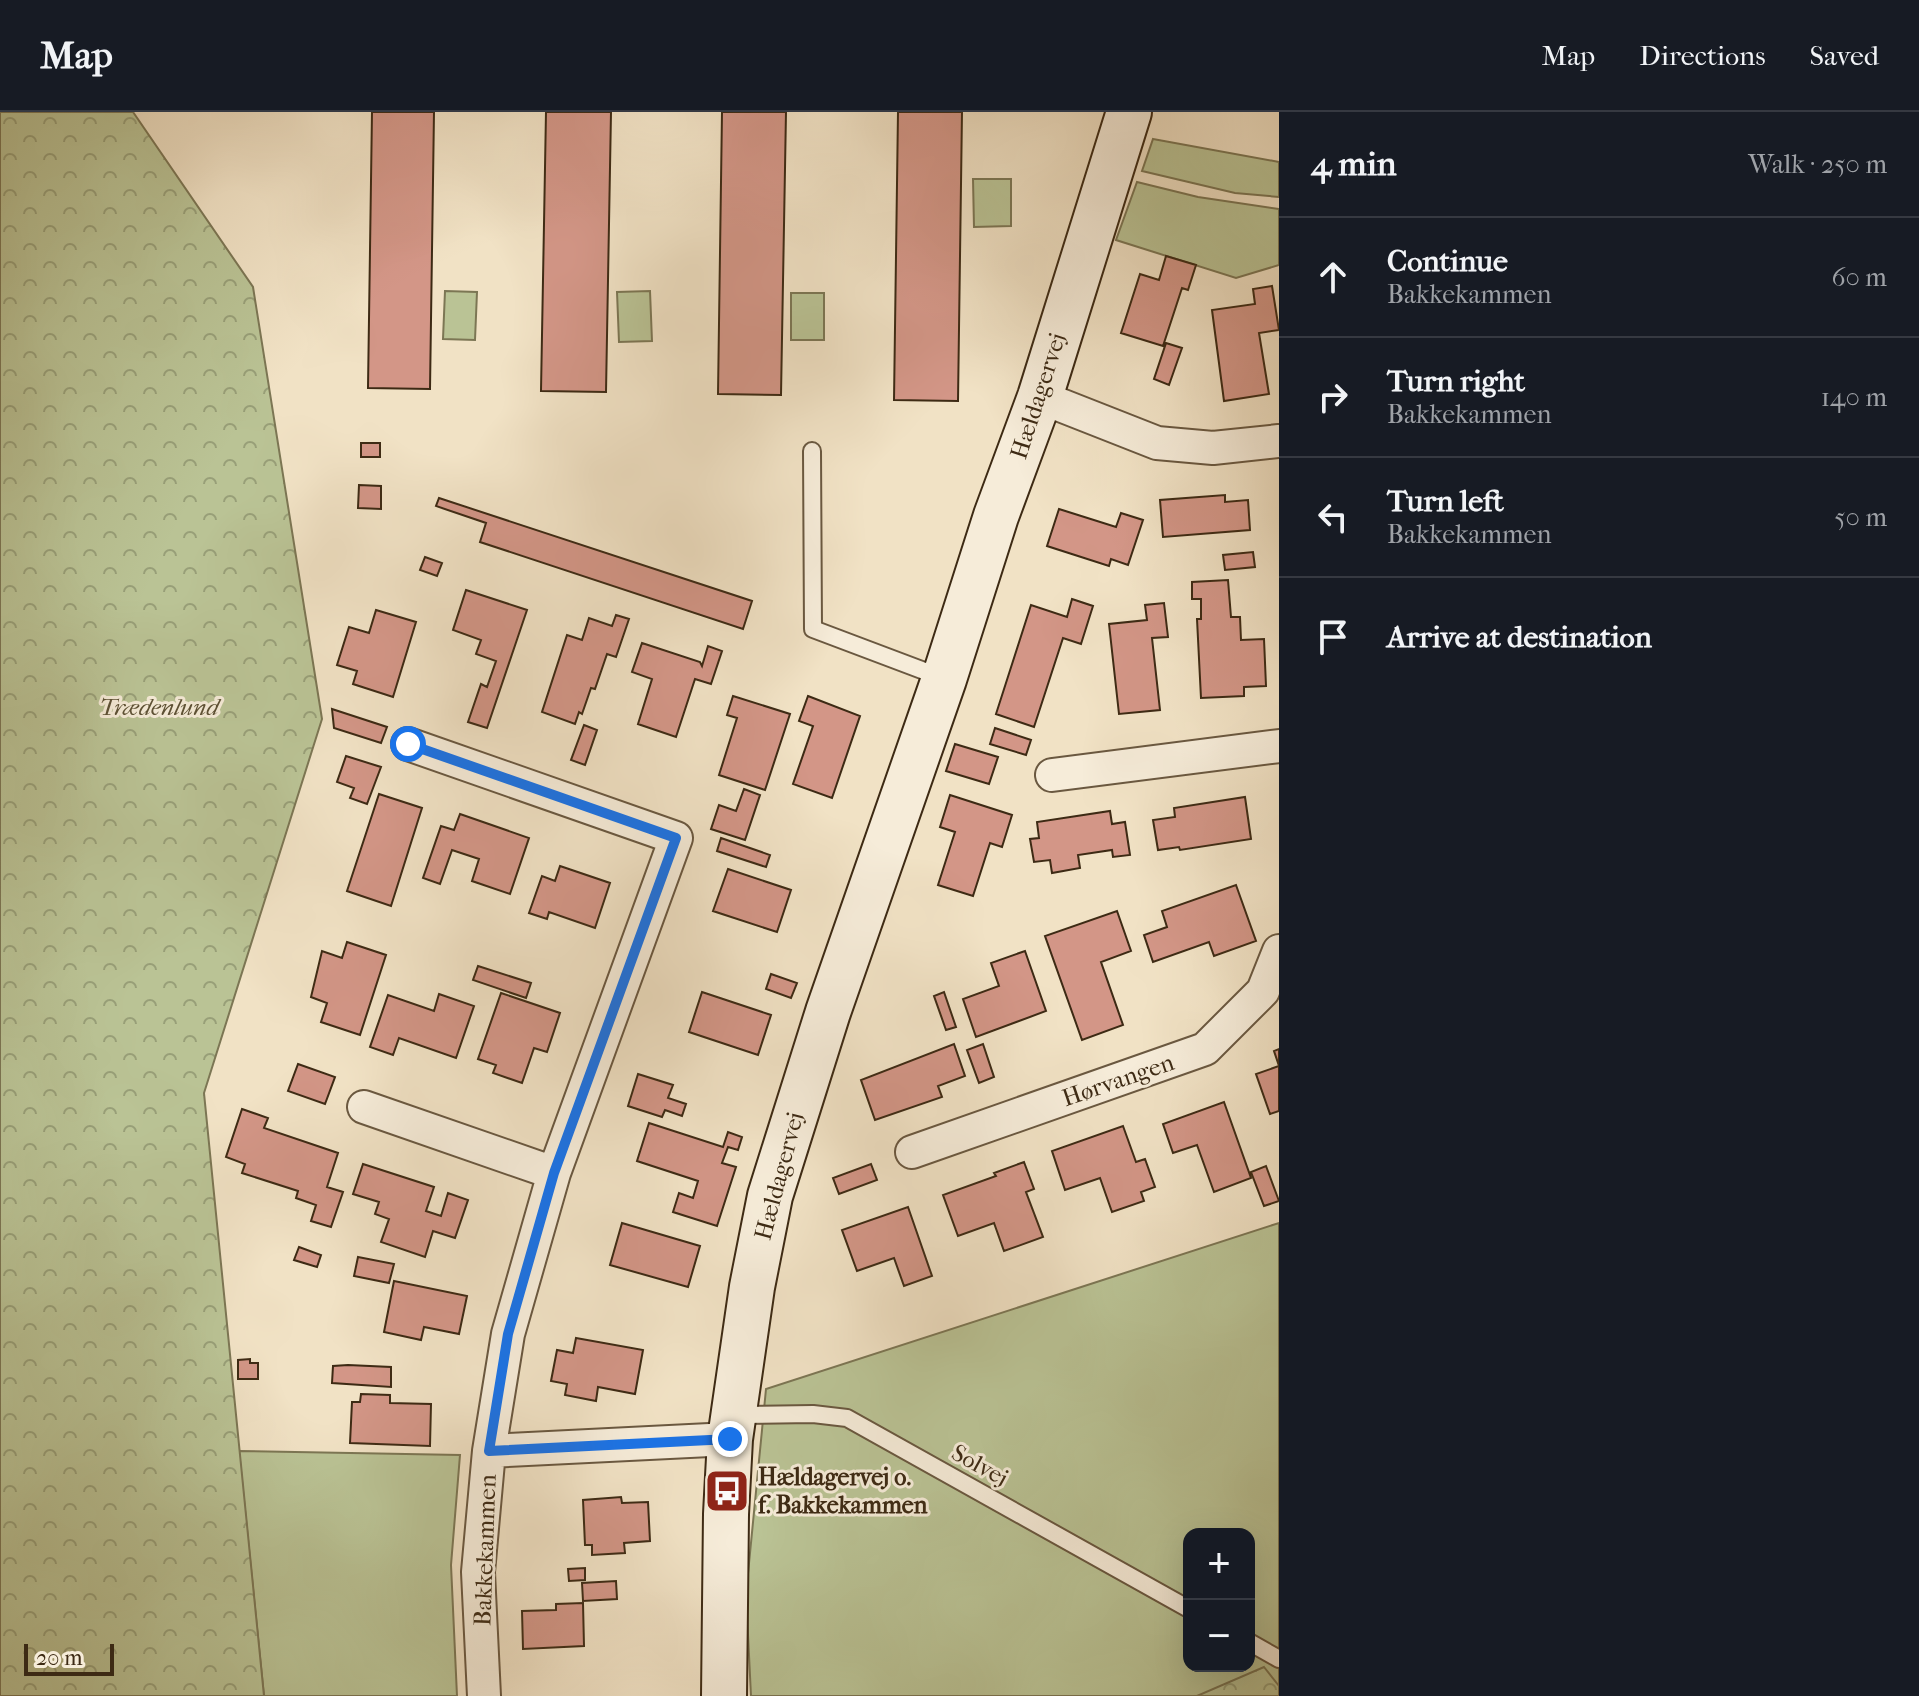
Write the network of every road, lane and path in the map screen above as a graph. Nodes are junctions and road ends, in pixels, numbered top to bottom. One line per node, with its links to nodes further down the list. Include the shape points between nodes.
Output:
1 (1129, 112): 2 (street, Hældagervej)
2 (1040, 397): 3 (street, via 1157,443 1213,448); 5 (street, Hældagervej)
3 (1279, 441)
4 (812, 451): 5 (lane, via 813,629)
5 (944, 679): 13 (street, Hældagervej, via 774,1181)
6 (408, 744): 12 (street, Bakkekammen, via 676,838)
7 (1279, 746): 8 (street)
8 (1052, 775)
9 (1279, 951): 11 (street, Hørvangen, via 1263,991 1205,1049)
10 (364, 1107): 12 (street)
11 (912, 1152)
12 (554, 1173): 14 (street, Bakkekammen, via 508,1334)
13 (732, 1427): 14 (street, Bakkekammen); 15 (lane, Solvej, via 813,1414 847,1418); 19 (street, Hældagervej)
14 (489, 1451): 18 (street, Bakkekammen, via 478,1572)
15 (1183, 1606)
16 (1255, 1645): 17 (lane)
17 (1279, 1659)
18 (484, 1696)
19 (724, 1696)

